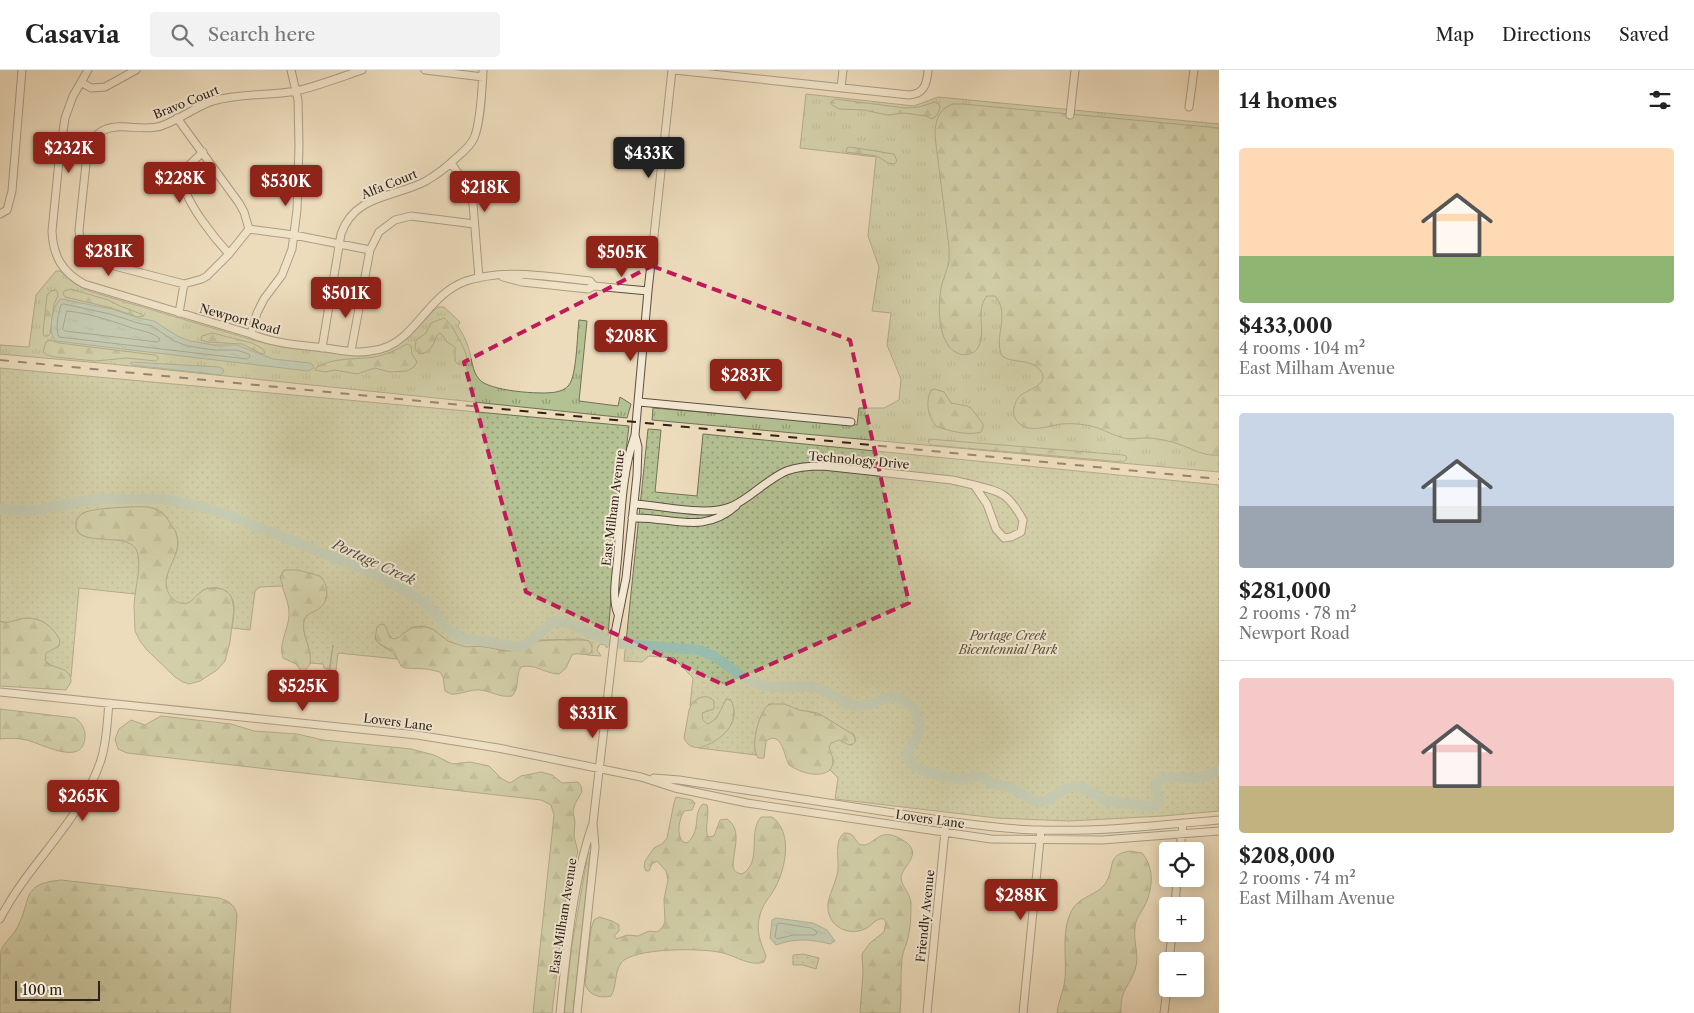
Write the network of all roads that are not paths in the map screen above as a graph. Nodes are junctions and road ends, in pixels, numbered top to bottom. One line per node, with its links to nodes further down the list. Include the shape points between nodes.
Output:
1 (22, 70): 25 (street, via 12,191)
2 (88, 70): 15 (street)
3 (136, 70): 15 (street, via 105,88 92,88)
4 (291, 70): 17 (street)
5 (362, 70): 17 (street, Bravo Court)
6 (429, 70): 13 (street, Alfa Court)
7 (673, 70): 14 (street); 34 (street, East Milham Avenue)
8 (757, 70): 14 (street)
9 (843, 70): 16 (street)
10 (928, 70): 16 (street, via 926,83 916,94)
11 (1075, 70): 19 (street)
12 (1194, 70): 18 (street)
13 (483, 73): 24 (street, Alfa Court, via 474,137 468,148)
14 (756, 79): 16 (street)
15 (82, 82): 21 (street, via 65,118)
16 (841, 88)
17 (296, 91): 20 (street, Bravo Court, via 233,96); 28 (street, via 299,146)
18 (1190, 107)
19 (1070, 116)
20 (177, 118): 22 (street); 23 (street, Bravo Court, via 151,128 104,130 91,143)
21 (60, 151): 23 (street); 35 (street, Newport Road, via 53,217 56,258 76,280)
22 (203, 152): 27 (street, via 239,203); 31 (street, via 186,168 184,185 210,234)
23 (87, 154): 33 (street, via 79,237 90,257)
24 (451, 163): 26 (street, via 469,189); 29 (street, Alfa Court, via 425,182 361,207 348,219)
25 (3, 212)
26 (474, 224): 30 (street, via 411,216 395,220 379,232); 32 (street)
27 (249, 228): 28 (street); 31 (street)
28 (294, 235): 29 (street); 36 (street, via 291,256 264,299)
29 (340, 244): 30 (street); 37 (street, Alfa Court)
30 (370, 250): 38 (street)
31 (229, 254): 33 (street, via 207,276)
32 (479, 278): 34 (street, Newport Road, via 497,275 522,282 588,289 594,286); 38 (street, Newport Road, via 455,286 439,297 398,342 369,352)
33 (184, 284): 35 (street)
34 (648, 291): 39 (street, East Milham Avenue)
35 (179, 313): 36 (street, Newport Road)
36 (251, 334): 37 (street, Newport Road, via 265,340)
37 (322, 348): 38 (street, Newport Road)
38 (351, 351)
39 (639, 402): 40 (street); 41 (street, East Milham Avenue)
40 (851, 422)
41 (635, 435): 44 (street, East Milham Avenue, via 638,447); 48 (street, East Milham Avenue, via 622,504 616,578)
42 (974, 485): 42 (street, Technology Drive, via 987,504 996,529 1004,538 1021,532 1023,520 1014,503 1000,491); 43 (street, Technology Drive, via 952,480 805,466 780,473)
43 (745, 498): 45 (street, Technology Drive, via 730,508); 47 (street, via 713,521)
44 (634, 504): 45 (street, Technology Drive); 46 (street, East Milham Avenue)
45 (684, 509): 47 (street)
46 (632, 518): 47 (street); 48 (street, East Milham Avenue, via 626,578)
47 (683, 522)
48 (618, 614): 51 (street, East Milham Avenue)
49 (0, 692): 50 (street, Lovers Lane)
50 (109, 702): 51 (street, Lovers Lane, via 418,734); 63 (street, via 104,749 91,784 67,826)
51 (600, 768): 52 (street, Lovers Lane); 55 (street, East Milham Avenue)
52 (641, 777): 54 (street, Lovers Lane); 59 (street, Lovers Lane, via 675,788 747,803)
53 (1219, 820): 56 (street, Lovers Lane)
54 (946, 821): 57 (street, Lovers Lane); 59 (street, Friendly Avenue)
55 (593, 823): 65 (street, East Milham Avenue, via 576,893); 66 (street, East Milham Avenue, via 595,847)
56 (1183, 823): 57 (street, Lovers Lane, via 1113,829); 60 (street)
57 (1041, 830): 61 (street)
58 (1219, 831): 60 (street, Lovers Lane)
59 (945, 833): 61 (street, Lovers Lane); 67 (street, Friendly Avenue)
60 (1182, 835): 61 (street, Lovers Lane); 62 (street)
61 (1040, 841): 68 (street)
62 (1181, 842)
63 (0, 918)
64 (1166, 997): 69 (street)
65 (560, 1013)
66 (577, 1013)
67 (927, 1013)
68 (1023, 1013)
69 (1164, 1013)

